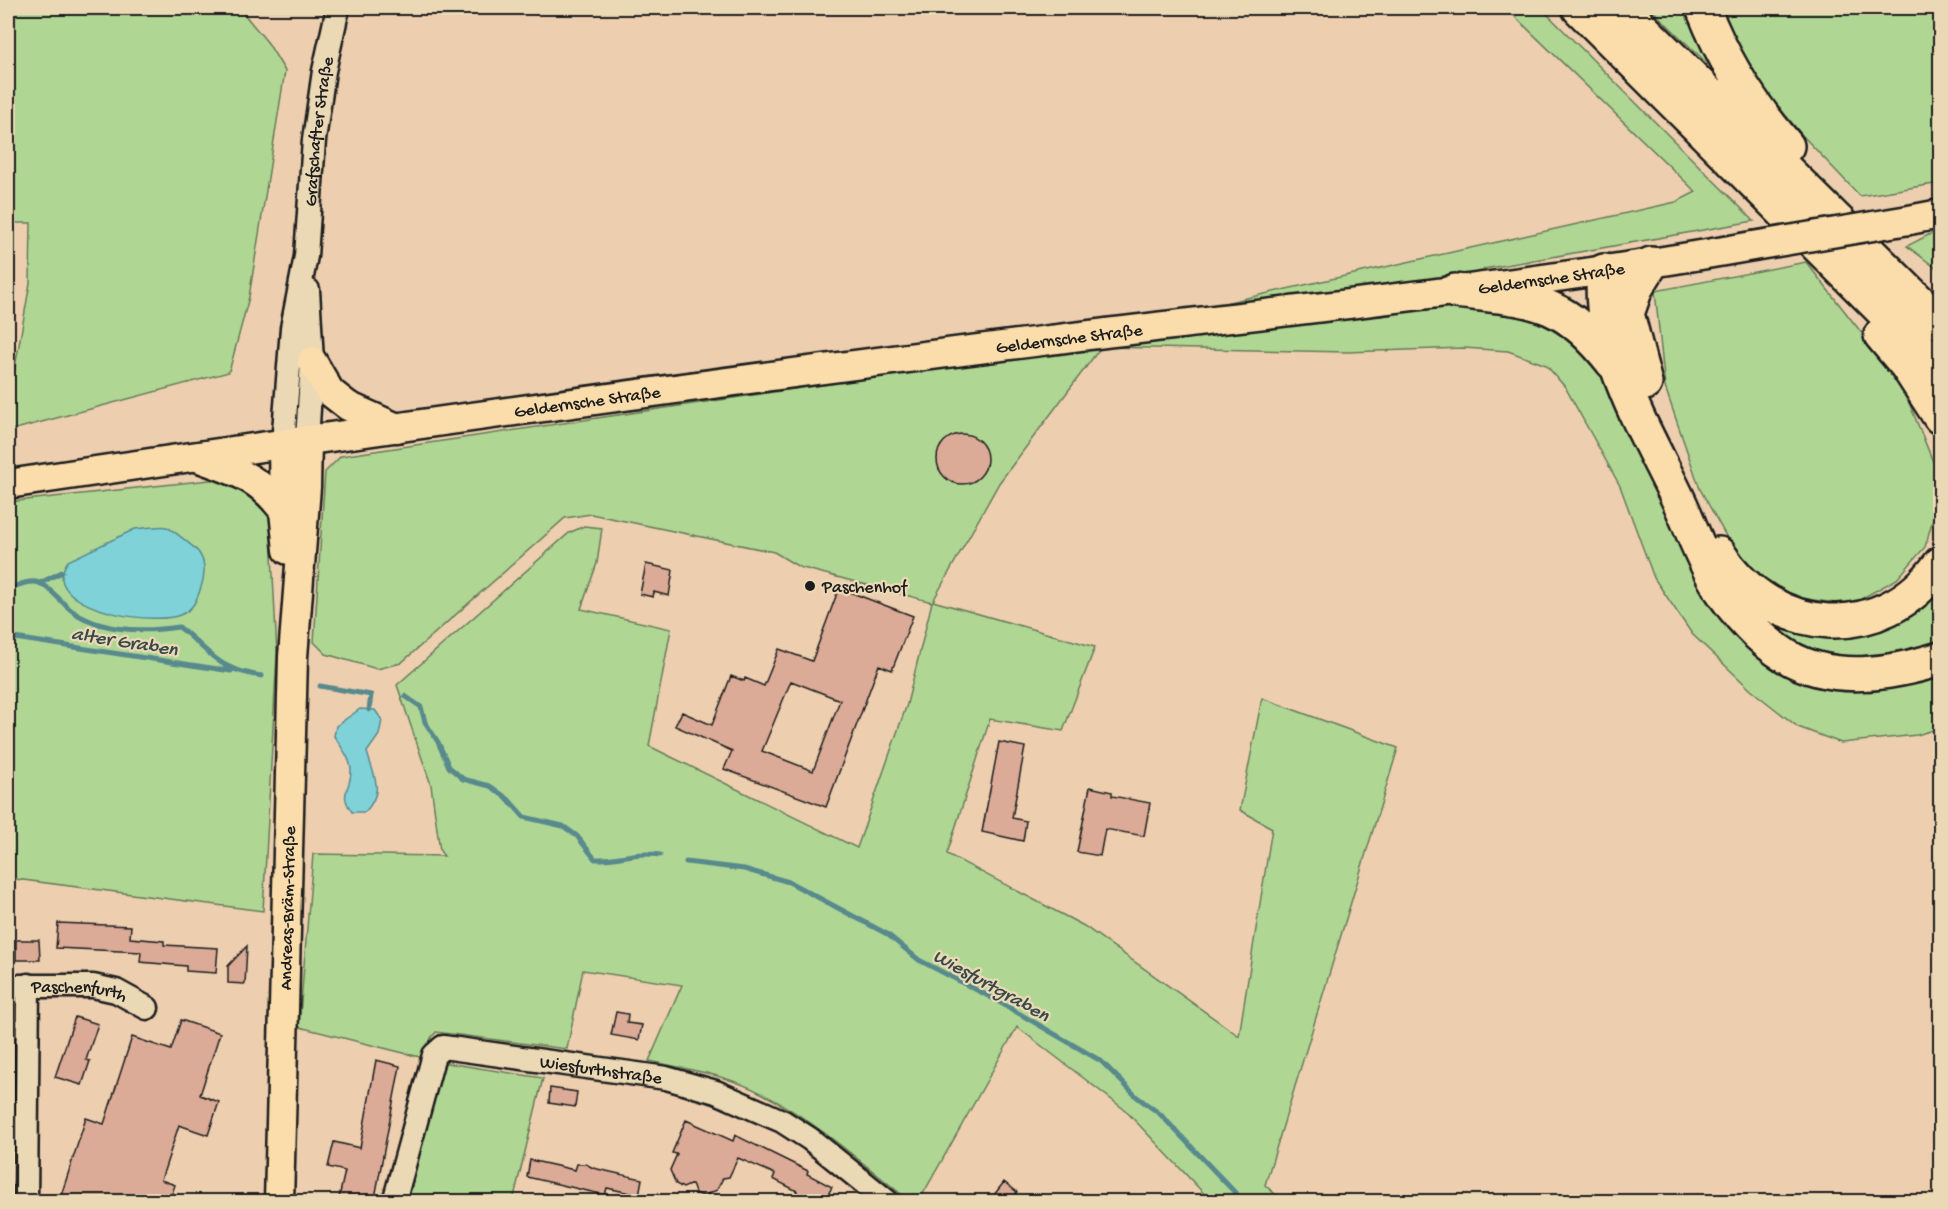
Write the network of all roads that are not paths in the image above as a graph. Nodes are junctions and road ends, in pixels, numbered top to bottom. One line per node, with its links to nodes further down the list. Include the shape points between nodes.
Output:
1 (338, 8): 7 (street, Grafschafter Straße, via 314,140)
2 (1579, 8): 8 (highway)
3 (1622, 8): 6 (highway)
4 (1703, 8): 6 (highway, via 1731,69 1803,164)
5 (1941, 214): 9 (main road, Geldernsche Straße, bridge)
6 (1833, 215): 13 (highway)
7 (306, 256): 14 (street, Grafschafter Straße); 20 (street, Grafschafter Straße, via 292,328)
8 (1832, 262): 16 (highway); 17 (highway, via 1846,294 1907,366)
9 (1651, 264): 10 (main road, Geldernsche Straße); 12 (highway)
10 (1604, 271): 11 (main road, Geldernsche Straße); 12 (highway, via 1621,290); 15 (highway, via 1602,298)
11 (1455, 291): 15 (highway, via 1535,301 1566,315); 18 (main road, Geldernsche Straße, via 1039,341)
12 (1628, 311): 24 (highway, via 1644,380 1697,513 1720,556 1766,602 1792,615 1826,623 1863,619 1897,605 1927,583)
13 (1941, 322)
14 (312, 361): 18 (main road, via 330,392 348,406); 20 (street, Grafschafter Straße)
15 (1617, 368): 25 (highway, via 1719,587 1757,633 1786,656 1814,668 1851,674 1892,672)
16 (1941, 368)
17 (1941, 417)
18 (397, 428): 19 (main road, Geldernsche Straße)
19 (360, 433): 20 (main road, Geldernsche Straße); 23 (main road, via 328,455)
20 (295, 442): 21 (main road, Geldernsche Straße); 23 (main road, Andreas-Bräm-Straße)
21 (195, 456): 22 (main road, Geldernsche Straße); 23 (main road, Geldernsche Straße, via 244,475)
22 (8, 484)
23 (294, 511): 29 (main road, Andreas-Bräm-Straße, via 296,615)
24 (1941, 564)
25 (1941, 659)
26 (18, 986): 27 (street, Paschenfurth, via 93,986 116,991); 28 (street)
27 (147, 1008)
28 (26, 1202)
29 (279, 1202)
30 (394, 1202): 31 (street, Wiesfurthstraße, via 434,1055 443,1047 654,1076 717,1092 782,1121 810,1139)
31 (888, 1202)

